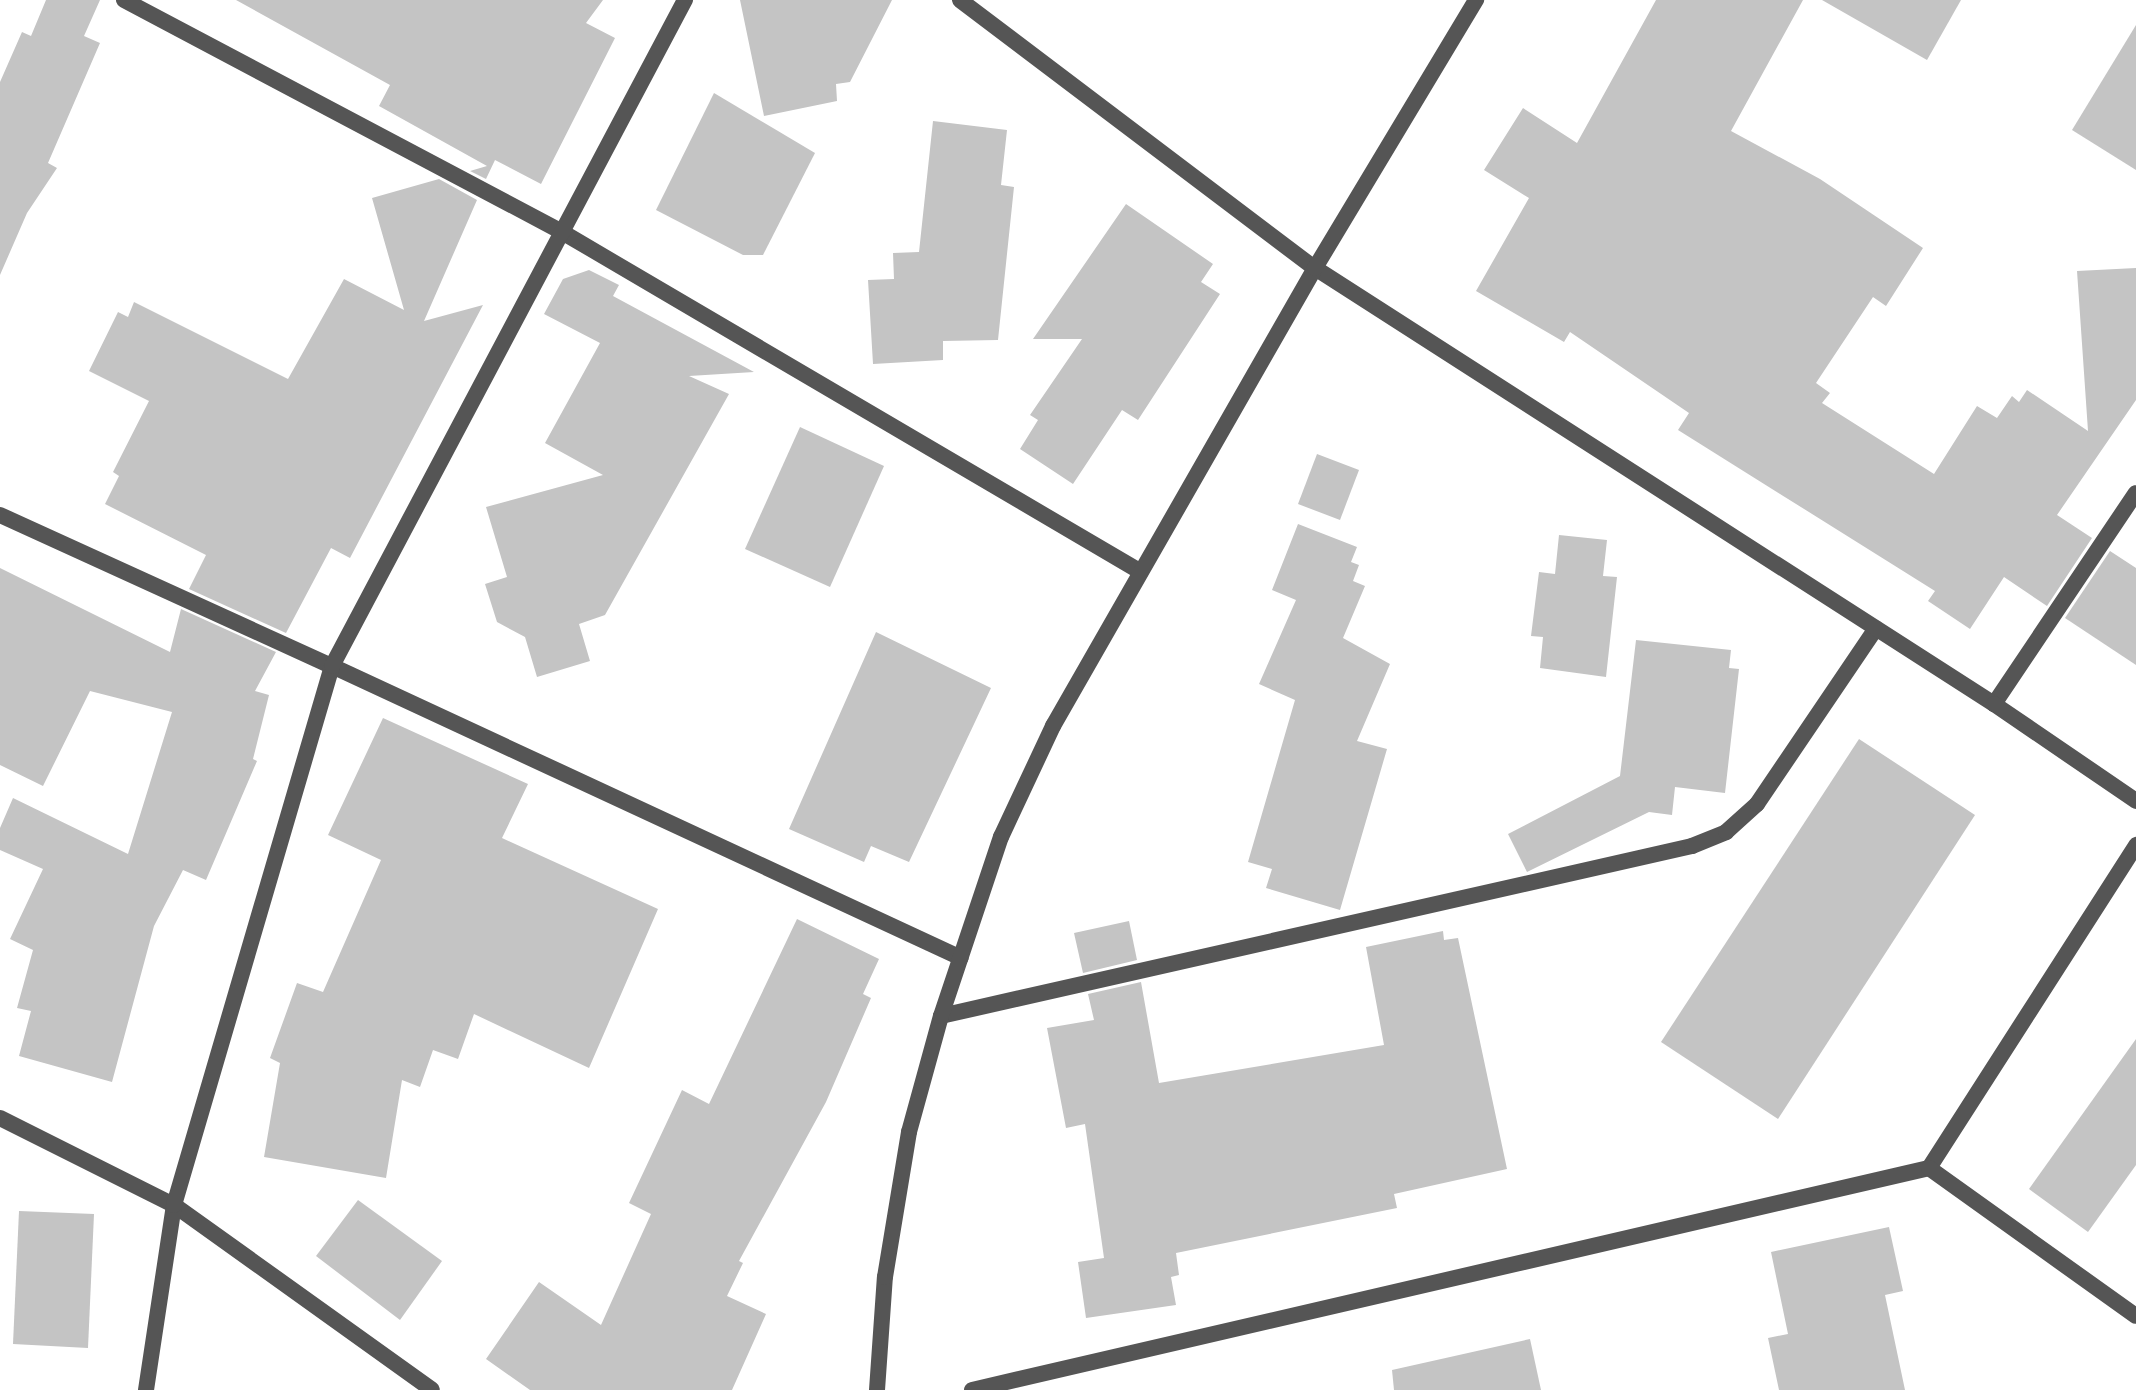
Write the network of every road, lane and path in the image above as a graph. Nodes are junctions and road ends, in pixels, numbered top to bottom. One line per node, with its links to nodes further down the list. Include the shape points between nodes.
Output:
1 (124, 0): 5 (street)
2 (685, 0): 5 (street)
3 (960, 0): 6 (street)
4 (1476, 0): 6 (street)
5 (562, 232): 9 (street); 11 (street)
6 (1315, 268): 9 (street); 10 (street)
7 (2136, 493): 12 (street)
8 (0, 515): 11 (street)
9 (1141, 572): 15 (street, via 1040,754 1001,837)
10 (1876, 628): 12 (street); 16 (street, via 1757,804 1726,832 1692,846)
11 (332, 666): 15 (street); 19 (street)
12 (1994, 704): 13 (street)
13 (2136, 801)
14 (2136, 845): 18 (street)
15 (961, 958): 16 (street)
16 (941, 1016): 23 (street, via 909,1132 885,1277)
17 (0, 1118): 19 (street)
18 (1929, 1168): 20 (street); 24 (street)
19 (174, 1205): 21 (street); 22 (street)
20 (2136, 1316)
21 (146, 1390)
22 (432, 1390)
23 (877, 1390)
24 (972, 1390)

